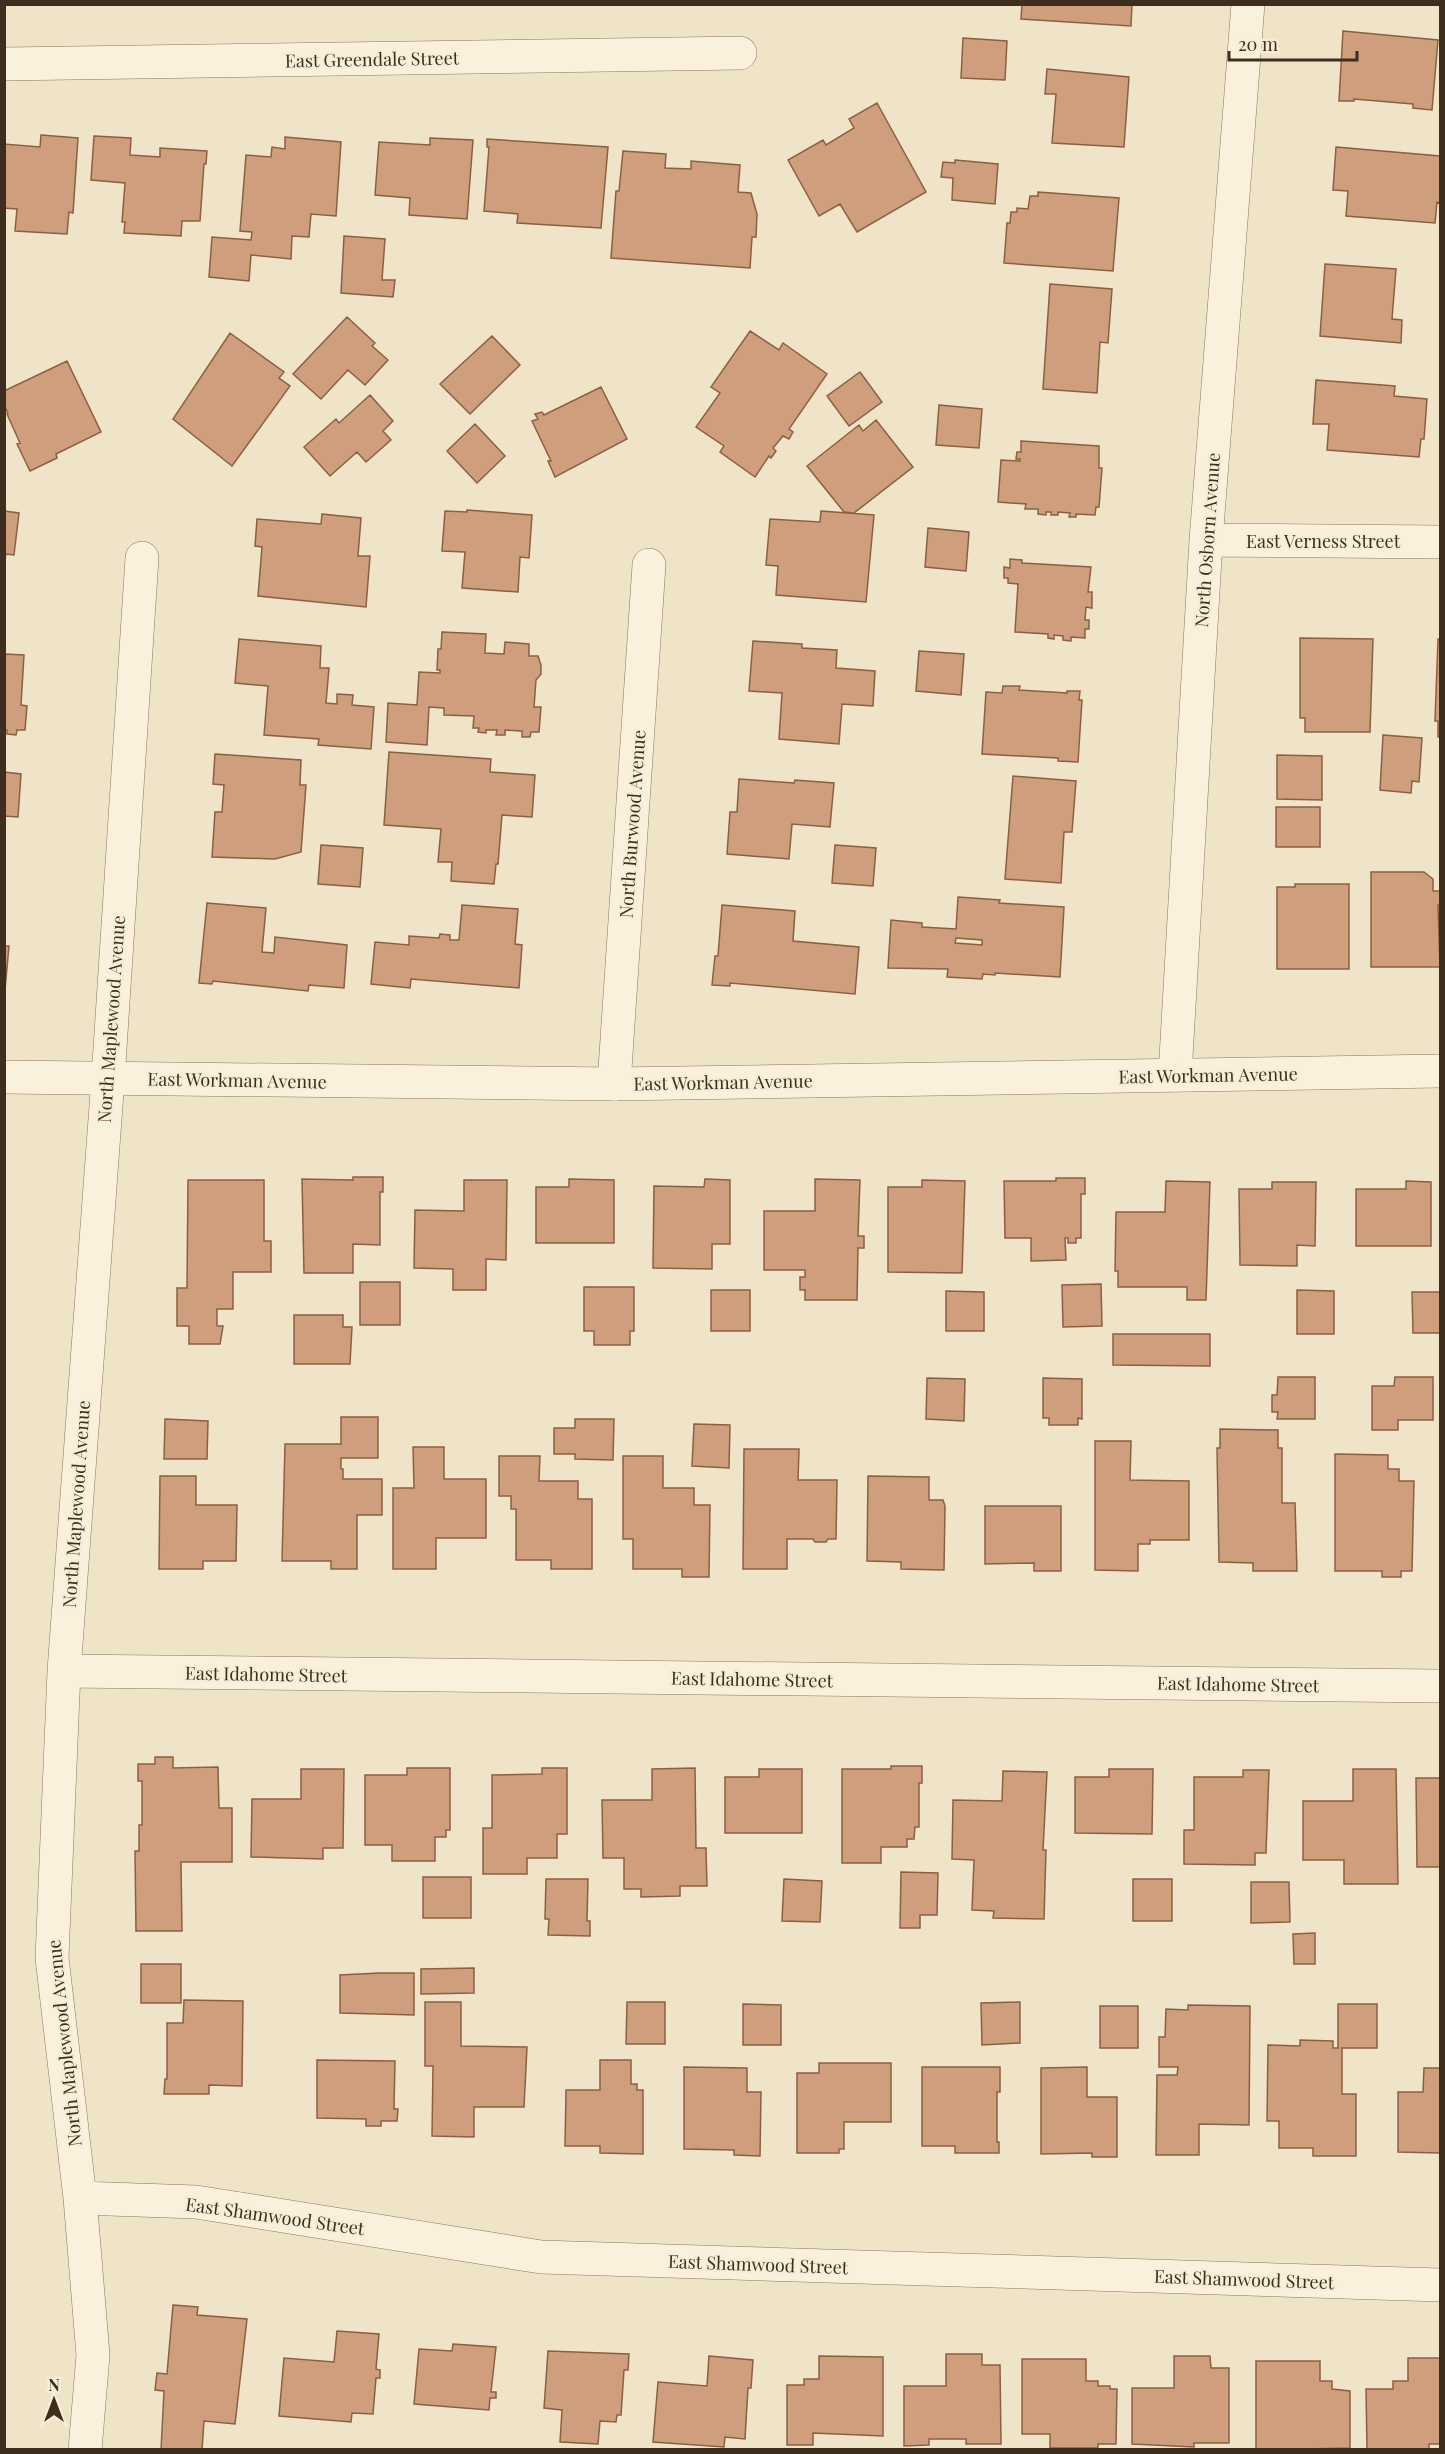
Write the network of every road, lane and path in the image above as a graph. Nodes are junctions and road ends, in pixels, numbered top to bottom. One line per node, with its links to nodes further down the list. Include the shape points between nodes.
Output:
1 (1248, 4): 4 (street, North Osborn Avenue)
2 (740, 53): 3 (street, East Greendale Street)
3 (4, 64)
4 (1206, 540): 5 (street, East Verness Street); 9 (street, North Osborn Avenue)
5 (1440, 542)
6 (142, 558): 11 (street, North Maplewood Avenue)
7 (649, 565): 12 (street, North Burwood Avenue)
8 (1440, 1071): 9 (street, East Workman Avenue)
9 (1175, 1075): 12 (street, East Workman Avenue)
10 (4, 1077): 11 (street, East Workman Avenue)
11 (108, 1079): 12 (street, East Workman Avenue); 13 (street, North Maplewood Avenue)
12 (614, 1084)
13 (64, 1671): 14 (street, East Idahome Street); 15 (street, North Maplewood Avenue, via 52,1958)
14 (1440, 1686)
15 (80, 2198): 16 (street, East Shamwood Street, via 196,2202 541,2257); 17 (street, North Maplewood Avenue, via 93,2355)
16 (1440, 2285)
17 (85, 2450)

